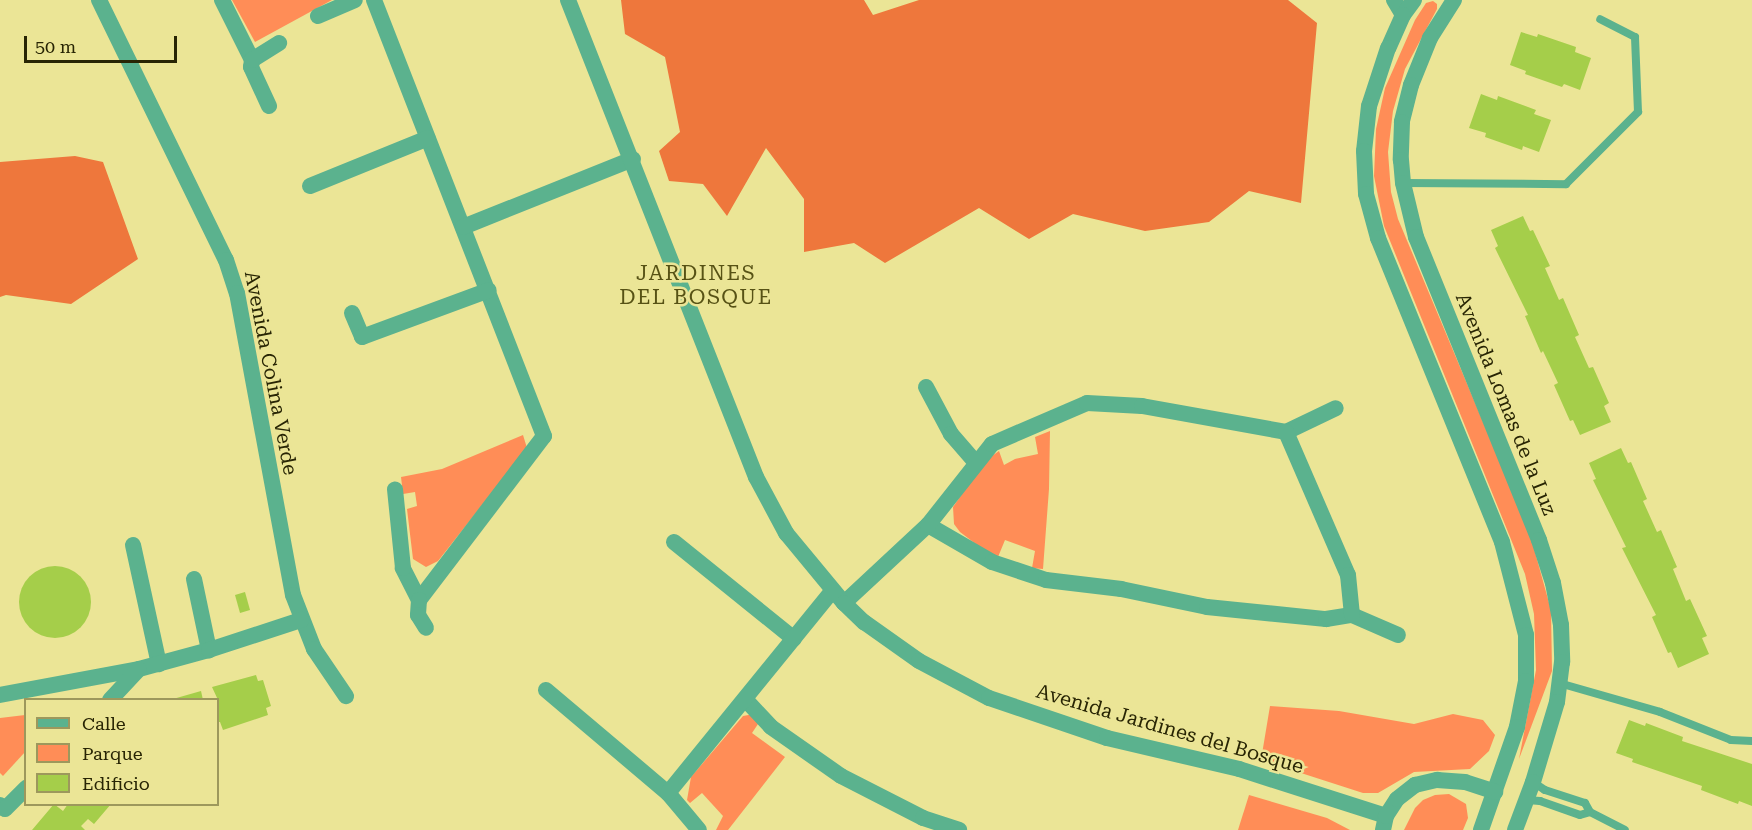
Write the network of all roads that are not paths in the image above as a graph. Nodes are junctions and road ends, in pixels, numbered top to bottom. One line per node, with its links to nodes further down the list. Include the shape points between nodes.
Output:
1 (99, 0): 33 (street, Avenida Colina Verde, via 233,282 287,569)
2 (222, 0): 12 (street)
3 (355, 0): 9 (street)
4 (374, 0): 14 (street)
5 (568, 0): 15 (street, Avenida Jardines del Bosque)
6 (1414, 0): 8 (street)
7 (1454, 0): 16 (street, Avenida Lomas de la Luz, via 1430,38 1411,85 1401,122)
8 (1399, 7): 49 (street, via 1370,106 1364,151 1366,194 1378,238 1502,543 1526,635 1526,681 1517,727)
9 (318, 16)
10 (1600, 19): 16 (lane, via 1635,37 1638,112 1566,184)
11 (279, 43): 12 (street)
12 (252, 60): 13 (street, via 251,67)
13 (269, 106)
14 (428, 138): 17 (street); 18 (street)
15 (633, 159): 18 (street); 30 (street, Avenida Jardines del Bosque, via 756,477 786,532)
16 (1403, 183): 40 (street, Avenida Lomas de la Luz, via 1416,237 1553,583 1561,625)
17 (310, 186)
18 (463, 227): 19 (street)
19 (489, 290): 20 (street, via 362,337); 31 (street, via 544,436)
20 (352, 313)
21 (926, 387): 24 (street, via 951,434)
22 (1336, 408): 23 (street)
23 (1286, 432): 24 (street, via 1142,406 1087,403 992,444); 32 (street, via 1348,575)
24 (976, 463): 26 (street)
25 (395, 489): 31 (street, via 403,568)
26 (928, 525): 30 (street); 32 (street, via 992,562 1046,580 1121,589 1207,607 1326,619)
27 (674, 542): 36 (street)
28 (133, 545): 38 (street)
29 (194, 579): 37 (street)
30 (838, 597): 36 (street); 54 (street, Avenida Jardines del Bosque, via 864,622 919,661 989,698 1107,738 1239,769)
31 (419, 600): 34 (street, via 418,615)
32 (1352, 615): 35 (street)
33 (301, 620): 37 (street); 43 (street, Avenida Colina Verde, via 326,671)
34 (426, 628)
35 (1398, 635)
36 (794, 639): 45 (street)
37 (209, 650): 38 (street)
38 (159, 664): 39 (street)
39 (139, 669): 42 (street); 44 (street)
40 (1559, 683): 46 (lane, via 1660,712 1731,740); 47 (street, Avenida Lomas de la Luz)
41 (546, 690): 50 (street)
42 (0, 695)
43 (346, 696)
44 (111, 698)
45 (745, 699): 50 (street); 56 (street, via 771,727 841,776 923,818)
46 (1752, 741)
47 (1533, 782): 51 (street, Avenida Lomas de la Luz); 53 (lane, via 1585,803)
48 (24, 790): 52 (street, via 5,809)
49 (1495, 792): 54 (street, Avenida Jardines del Bosque, via 1465,782 1437,780 1415,785 1397,799); 57 (street)
50 (669, 793): 55 (street)
51 (1527, 801): 53 (lane, via 1540,801 1580,815); 58 (street, Avenida Lomas de la Luz)
52 (0, 805)
53 (1590, 812): 59 (lane)
54 (1384, 823)
55 (699, 830)
56 (959, 830)
57 (1481, 830)
58 (1515, 830)
59 (1625, 830)

